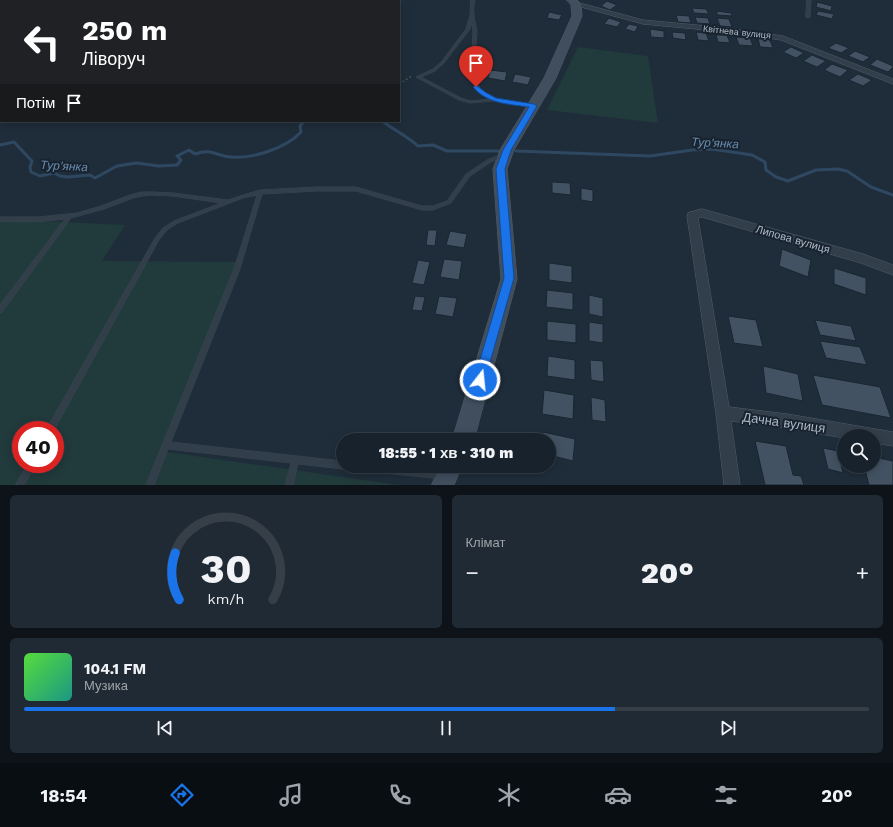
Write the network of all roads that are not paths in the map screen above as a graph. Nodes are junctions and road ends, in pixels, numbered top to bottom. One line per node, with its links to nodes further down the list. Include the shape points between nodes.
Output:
1 (473, 0): 4 (lane)
2 (810, 0): 5 (lane)
3 (574, 2): 6 (street, Квітнева вулиця, via 643,22 783,38); 8 (street, via 577,16 550,78)
4 (472, 15): 7 (lane, via 475,31 472,63 476,87 482,94); 7 (lane, via 468,29 443,62 434,70 418,77 460,99 471,102)
5 (808, 17)
6 (893, 82)
7 (494, 100): 8 (lane)
8 (534, 106): 9 (street)
9 (505, 155): 10 (lane, via 480,167 468,176 449,202 433,208 422,208 356,189); 18 (street, via 500,169 509,278)
10 (260, 192): 11 (lane); 20 (lane, via 237,270)
11 (228, 202): 12 (lane, via 143,194); 17 (lane, via 176,222 156,239)
12 (69, 217): 13 (lane, via 34,221); 15 (lane)
13 (0, 219)
14 (893, 270): 16 (street, Липова вулиця, via 702,213 692,216)
15 (0, 310)
16 (723, 413): 19 (street, Дачна вулиця); 29 (street)
17 (55, 421)
18 (465, 433)
19 (893, 439)
20 (166, 445): 21 (lane); 27 (lane)
21 (295, 460): 22 (lane); 28 (lane)
22 (336, 464)
23 (27, 473): 26 (lane)
24 (418, 473): 25 (lane)
25 (446, 476)
26 (20, 485)
27 (150, 485)
28 (289, 485)
29 (732, 485)

